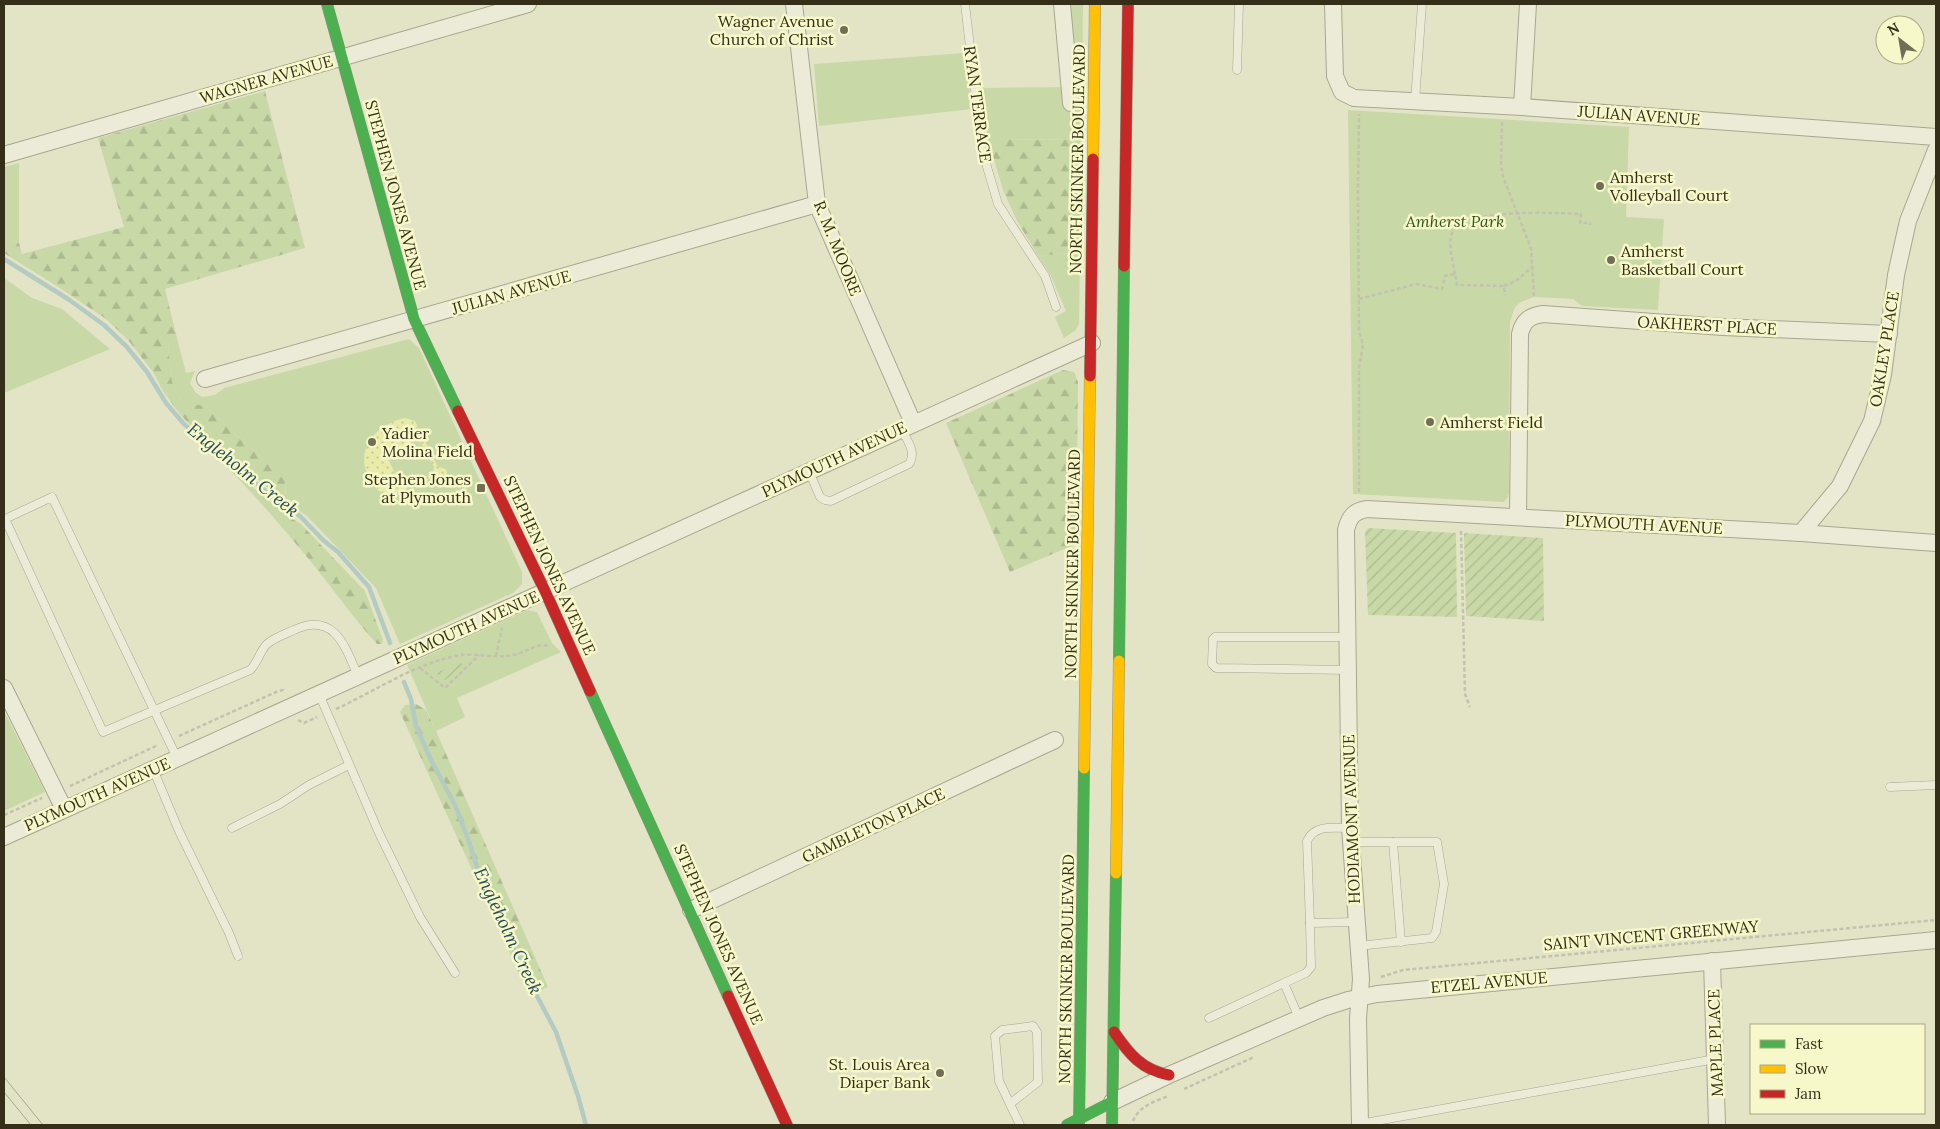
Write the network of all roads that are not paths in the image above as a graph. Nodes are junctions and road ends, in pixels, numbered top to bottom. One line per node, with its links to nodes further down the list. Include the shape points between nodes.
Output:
1 (327, 4): 12 (main road, STEPHEN JONES AVENUE)
2 (528, 4): 12 (street, WAGNER AVENUE)
3 (794, 4): 20 (street, R. M. MOORE)
4 (965, 4): 21 (lane, RYAN TERRACE, via 982,150 987,168 998,204 1045,276)
5 (1062, 4): 15 (street)
6 (1096, 4): 24 (main road, NORTH SKINKER BOULEVARD)
7 (1128, 4): 63 (main road)
8 (1239, 4): 13 (lane)
9 (1333, 4): 14 (street, JULIAN AVENUE, via 1335,76 1342,92 1354,98)
10 (1422, 4): 14 (lane)
11 (1528, 4): 16 (street)
12 (341, 57): 19 (street, WAGNER AVENUE); 22 (main road, STEPHEN JONES AVENUE)
13 (1237, 70)
14 (1415, 101): 16 (street, JULIAN AVENUE)
15 (1071, 103)
16 (1522, 107): 17 (street, JULIAN AVENUE)
17 (1936, 137)
18 (1936, 150): 23 (street, OAKLEY PLACE, via 1908,221)
19 (4, 155)
20 (817, 204): 22 (street, JULIAN AVENUE); 26 (street, R. M. MOORE)
21 (1056, 307)
22 (414, 320): 25 (street, JULIAN AVENUE); 32 (main road, STEPHEN JONES AVENUE)
23 (1888, 334): 29 (street, OAKHERST PLACE, via 1534,315 1522,325 1520,334); 30 (street, OAKLEY PLACE, via 1872,421 1840,486)
24 (1092, 343): 26 (street, PLYMOUTH AVENUE); 68 (main road, NORTH SKINKER BOULEVARD)
25 (205, 379)
26 (907, 426): 27 (street, PLYMOUTH AVENUE); 27 (lane, via 913,452 909,464 840,496 825,500 820,496)
27 (809, 471): 32 (street, PLYMOUTH AVENUE)
28 (1352, 514): 29 (street, PLYMOUTH AVENUE, via 1367,509); 33 (street, HODIAMONT AVENUE, via 1346,530)
29 (1518, 517): 30 (street, PLYMOUTH AVENUE)
30 (1801, 533): 31 (street, PLYMOUTH AVENUE)
31 (1936, 543)
32 (545, 591): 35 (street, PLYMOUTH AVENUE); 50 (main road, STEPHEN JONES AVENUE)
33 (1346, 637): 34 (street, HODIAMONT AVENUE); 34 (lane, via 1215,637 1212,664 1216,668)
34 (1347, 670): 47 (street, HODIAMONT AVENUE)
35 (358, 676): 37 (street, PLYMOUTH AVENUE); 38 (lane, via 336,634 321,624 311,624 271,641 250,670)
36 (4, 688): 45 (street)
37 (318, 694): 40 (street, PLYMOUTH AVENUE); 41 (lane)
38 (153, 711): 38 (lane, via 52,497 4,518 104,732); 40 (lane)
39 (1054, 740): 50 (street, GAMBLETON PLACE)
40 (177, 758): 42 (street, PLYMOUTH AVENUE)
41 (349, 766): 46 (lane); 58 (lane, via 420,917)
42 (153, 769): 45 (street, PLYMOUTH AVENUE); 56 (lane)
43 (1936, 785): 44 (lane)
44 (1890, 787)
45 (64, 809): 48 (street, PLYMOUTH AVENUE)
46 (232, 828)
47 (1350, 835): 49 (lane); 51 (street, HODIAMONT AVENUE); 52 (lane, via 1317,829 1310,833 1307,841)
48 (4, 837)
49 (1393, 842): 54 (lane); 54 (lane, via 1437,842 1444,884 1436,932 1432,938)
50 (691, 910): 69 (main road, STEPHEN JONES AVENUE)
51 (1356, 922): 52 (lane); 55 (street, HODIAMONT AVENUE)
52 (1310, 923): 59 (lane, via 1310,967 1306,973)
53 (1936, 940): 57 (street, ETZEL AVENUE)
54 (1401, 942): 55 (lane)
55 (1358, 946): 60 (street, HODIAMONT AVENUE)
56 (238, 956)
57 (1712, 961): 60 (street, ETZEL AVENUE, via 1399,990); 64 (street, MAPLE PLACE)
58 (455, 974)
59 (1284, 983): 61 (lane); 62 (lane)
60 (1360, 997): 62 (street, ETZEL AVENUE); 73 (street, HODIAMONT AVENUE)
61 (1209, 1018)
62 (1299, 1018): 65 (street, ETZEL AVENUE)
63 (1114, 1032): 65 (main road, via 1141,1065); 66 (main road)
64 (1715, 1059): 73 (lane); 74 (street, MAPLE PLACE)
65 (1169, 1075): 66 (street, ETZEL AVENUE)
66 (1112, 1102): 68 (main road, ETZEL AVENUE); 72 (main road)
67 (1011, 1103): 67 (lane, via 999,1081 995,1036 1002,1030 1033,1026 1038,1032 1038,1082); 70 (lane)
68 (1079, 1122): 71 (main road, ETZEL AVENUE)
69 (787, 1125)
70 (1020, 1125)
71 (1067, 1125)
72 (1112, 1125)
73 (1360, 1125)
74 (1717, 1125)

